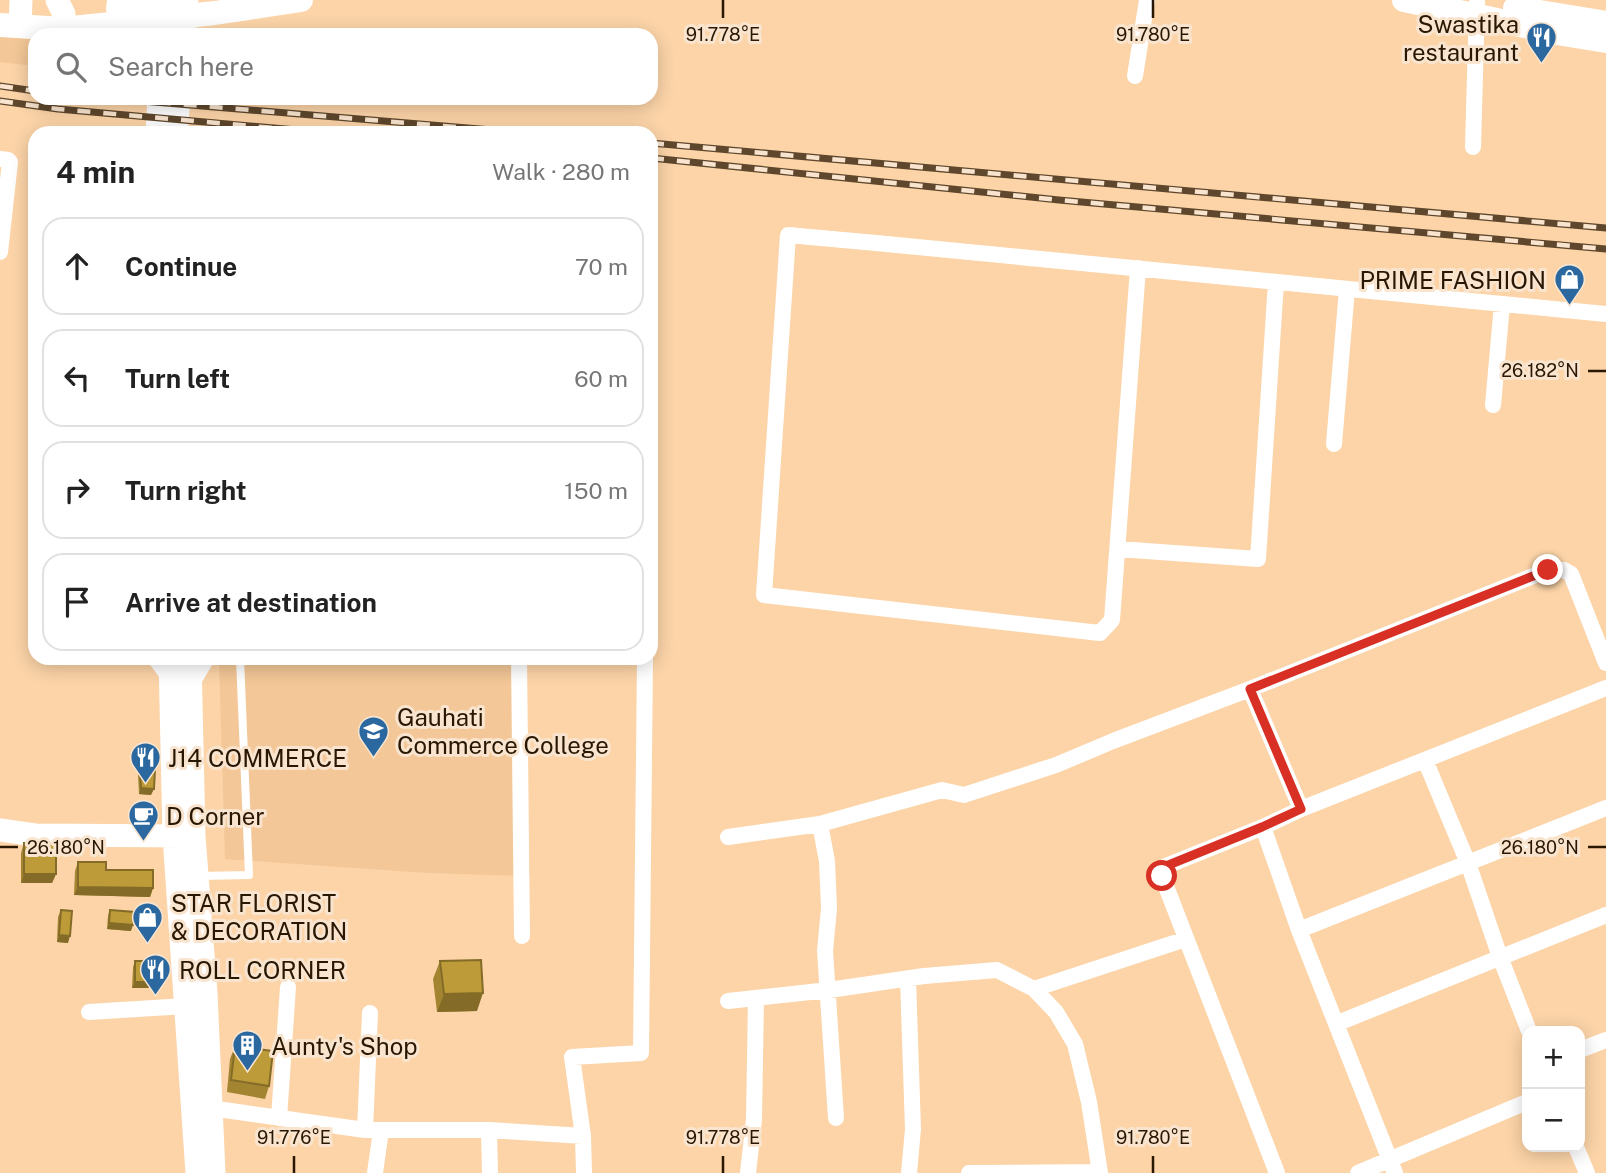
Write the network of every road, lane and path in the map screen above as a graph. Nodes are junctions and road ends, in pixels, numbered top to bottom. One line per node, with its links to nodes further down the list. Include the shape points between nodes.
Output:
1 (167, 0): 6 (main road); 11 (main road)
2 (187, 0): 12 (main road)
3 (301, 0): 8 (main road, via 215,13)
4 (1147, 0): 14 (street)
5 (1404, 0): 7 (main road)
6 (114, 5): 8 (main road)
7 (1473, 6): 10 (main road, via 1560,11); 13 (main road, via 1557,33); 19 (street)
8 (61, 14): 9 (main road)
9 (13, 15)
10 (1606, 23)
11 (165, 28)
12 (185, 28)
13 (1606, 41)
14 (1135, 76)
15 (159, 105): 17 (main road)
16 (178, 105): 18 (main road)
17 (157, 126)
18 (177, 126)
19 (1473, 147)
20 (0, 159): 21 (street, via 10,162)
21 (0, 253)
22 (1138, 268): 23 (street); 29 (street); 29 (street, via 788,234 764,595 1100,633 1112,621)
23 (1276, 282): 24 (street); 29 (street, via 1258,559)
24 (1347, 289): 25 (street); 28 (street)
25 (1502, 304): 26 (street); 27 (street)
26 (1606, 314)
27 (1493, 405)
28 (1334, 444)
29 (1118, 548)
30 (1606, 663): 40 (street, via 1571,575 1548,570)
31 (158, 665): 38 (lane)
32 (172, 665): 38 (main road)
33 (188, 665): 38 (main road)
34 (200, 665): 38 (street)
35 (240, 665): 50 (lane, via 249,875)
36 (520, 665): 53 (street)
37 (645, 665): 75 (street, via 641,1053 572,1057)
38 (180, 686): 47 (main road)
39 (1606, 688): 41 (street)
40 (1250, 689): 43 (street); 44 (street, via 1056,765 964,795 942,790)
41 (1425, 760): 43 (street); 49 (street)
42 (1606, 808): 49 (street)
43 (1301, 809): 45 (street)
44 (820, 824): 48 (street); 59 (street, via 827,861)
45 (1262, 827): 52 (street); 54 (street, via 1166,866 1162,876)
46 (0, 830): 47 (main road, via 35,835)
47 (184, 836): 50 (main road); 62 (main road)
48 (728, 837)
49 (1468, 863): 52 (street); 55 (street)
50 (197, 876): 70 (main road)
51 (1606, 915): 55 (street)
52 (1300, 930): 65 (street)
53 (522, 936)
54 (1186, 939): 58 (street); 87 (street)
55 (1500, 957): 65 (street); 66 (street)
56 (908, 978): 58 (street, via 997,970); 59 (street); 84 (street, via 913,1129)
57 (288, 987): 71 (street)
58 (1034, 989): 86 (street, via 1056,1012 1075,1044)
59 (829, 990): 60 (street); 72 (street)
60 (756, 998): 61 (street); 83 (street, via 754,1119)
61 (728, 1001)
62 (186, 1006): 63 (street); 70 (main road)
63 (89, 1012)
64 (370, 1013): 73 (street)
65 (1338, 1023): 77 (street)
66 (1527, 1026)
67 (1606, 1040): 68 (street)
68 (1585, 1048)
69 (1522, 1104): 77 (street)
70 (202, 1107): 71 (street); 78 (main road); 79 (main road)
71 (279, 1118): 73 (street)
72 (836, 1118)
73 (373, 1130): 74 (street); 80 (street)
74 (489, 1130): 75 (street); 81 (street)
75 (583, 1136): 82 (street)
76 (1578, 1152): 89 (street)
77 (1393, 1166): 88 (street)
78 (197, 1173)
79 (214, 1173)
80 (375, 1173)
81 (490, 1173)
82 (584, 1173)
83 (748, 1173)
84 (909, 1173)
85 (969, 1173): 86 (street)
86 (1100, 1173)
87 (1277, 1173)
88 (1358, 1173)
89 (1587, 1173)

